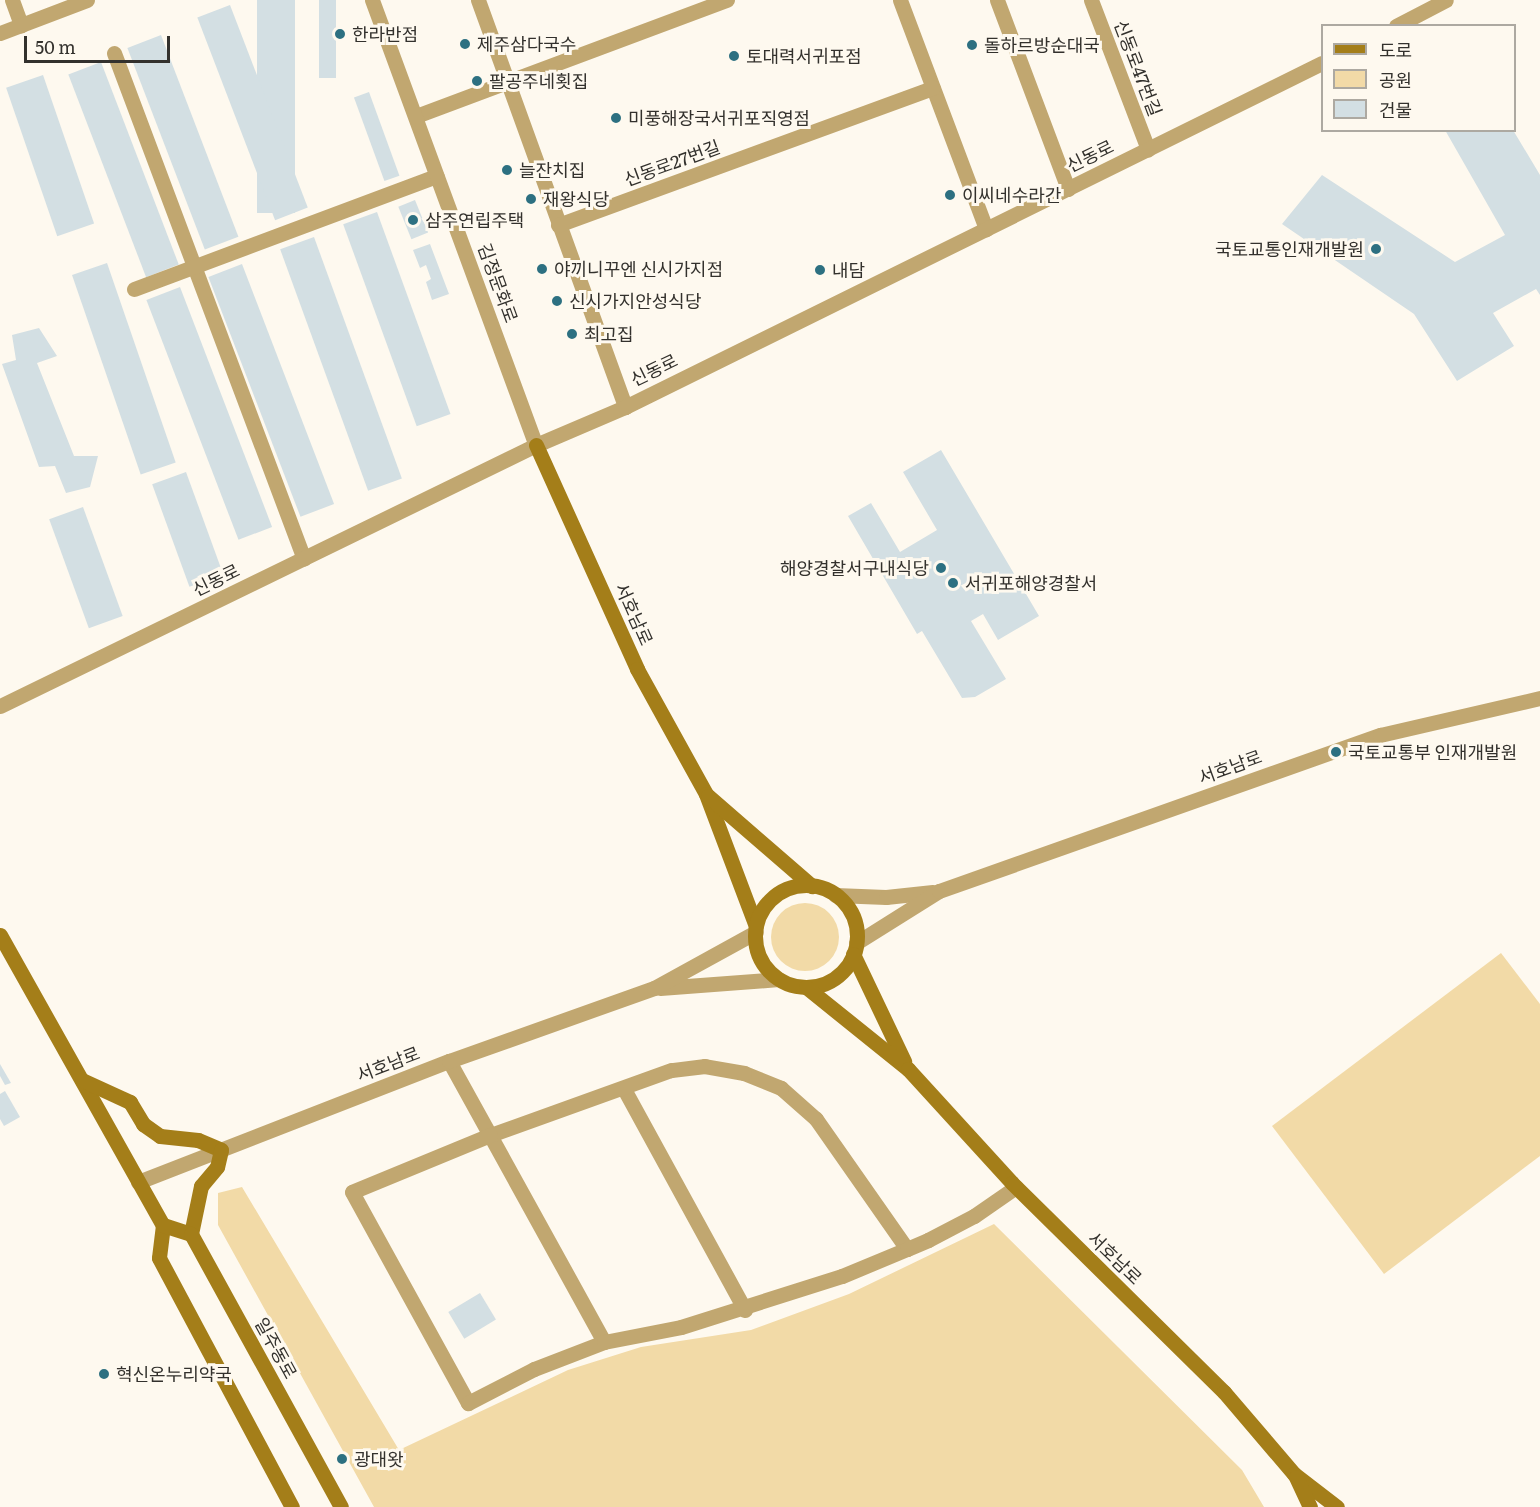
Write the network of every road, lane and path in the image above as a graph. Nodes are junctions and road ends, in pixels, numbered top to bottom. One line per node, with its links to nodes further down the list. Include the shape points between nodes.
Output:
1 (12, 0): 11 (street)
2 (87, 0): 11 (street)
3 (372, 0): 17 (street, 김정문화로)
4 (478, 0): 15 (street)
5 (727, 0): 15 (street)
6 (900, 0): 16 (street)
7 (997, 0): 20 (street)
8 (1091, 0): 18 (street, 신동로47번길)
9 (1446, 0): 10 (street)
10 (1400, 24)
11 (21, 25): 12 (street)
12 (0, 33)
13 (114, 53): 23 (street)
14 (1321, 64): 18 (street, 신동로)
15 (506, 83): 17 (street); 21 (street)
16 (933, 88): 21 (street, 신동로27번길); 22 (street)
17 (416, 116): 19 (street, 김정문화로)
18 (1148, 149): 20 (street, 신동로)
19 (437, 176): 23 (street); 26 (street, 김정문화로)
20 (1068, 189): 22 (street, 신동로)
21 (558, 225): 25 (street)
22 (986, 229): 25 (street, 신동로)
23 (194, 267): 24 (street); 27 (street)
24 (134, 289)
25 (625, 407): 26 (street, 신동로)
26 (536, 445): 27 (street, 신동로); 30 (main road, 서호남로, via 637,669)
27 (304, 559): 29 (street, 신동로)
28 (1540, 698): 32 (street, 서호남로, via 1380,735)
29 (0, 706)
30 (706, 794): 31 (main road); 34 (main road)
31 (812, 886): 33 (main road); 34 (main road, via 792,887 777,894 762,910)
32 (939, 891): 33 (street, via 886,897); 36 (street)
33 (835, 895): 36 (main road, via 852,916)
34 (756, 929): 37 (main road, via 761,959); 39 (street)
35 (0, 935): 42 (main road)
36 (855, 949): 38 (main road, via 832,979); 41 (main road)
37 (779, 979): 38 (main road); 39 (street)
38 (806, 987): 41 (main road)
39 (654, 988): 40 (street, 서호남로)
40 (449, 1061): 44 (street); 45 (street, 서호남로)
41 (908, 1069): 47 (main road, 서호남로)
42 (82, 1080): 45 (main road, via 130,1102 143,1124 160,1136 198,1140); 46 (main road)
43 (624, 1089): 44 (street); 50 (street, via 670,1070 705,1066 744,1073 781,1088 816,1119); 51 (street)
44 (490, 1135): 52 (street); 52 (street, via 352,1192 468,1402 534,1369)
45 (221, 1150): 46 (street, 서호남로); 49 (main road, via 217,1167 201,1186)
46 (138, 1182): 48 (main road)
47 (1016, 1187): 50 (street, via 974,1216); 53 (main road, 서호남로, via 1224,1392)
48 (163, 1225): 49 (main road); 54 (main road, via 159,1258)
49 (191, 1234): 55 (main road, 일주동로)
50 (907, 1249): 51 (street)
51 (745, 1310): 52 (street)
52 (604, 1342)
53 (1294, 1474): 56 (main road); 57 (main road)
54 (292, 1507)
55 (341, 1507)
56 (1310, 1507)
57 (1337, 1507)

